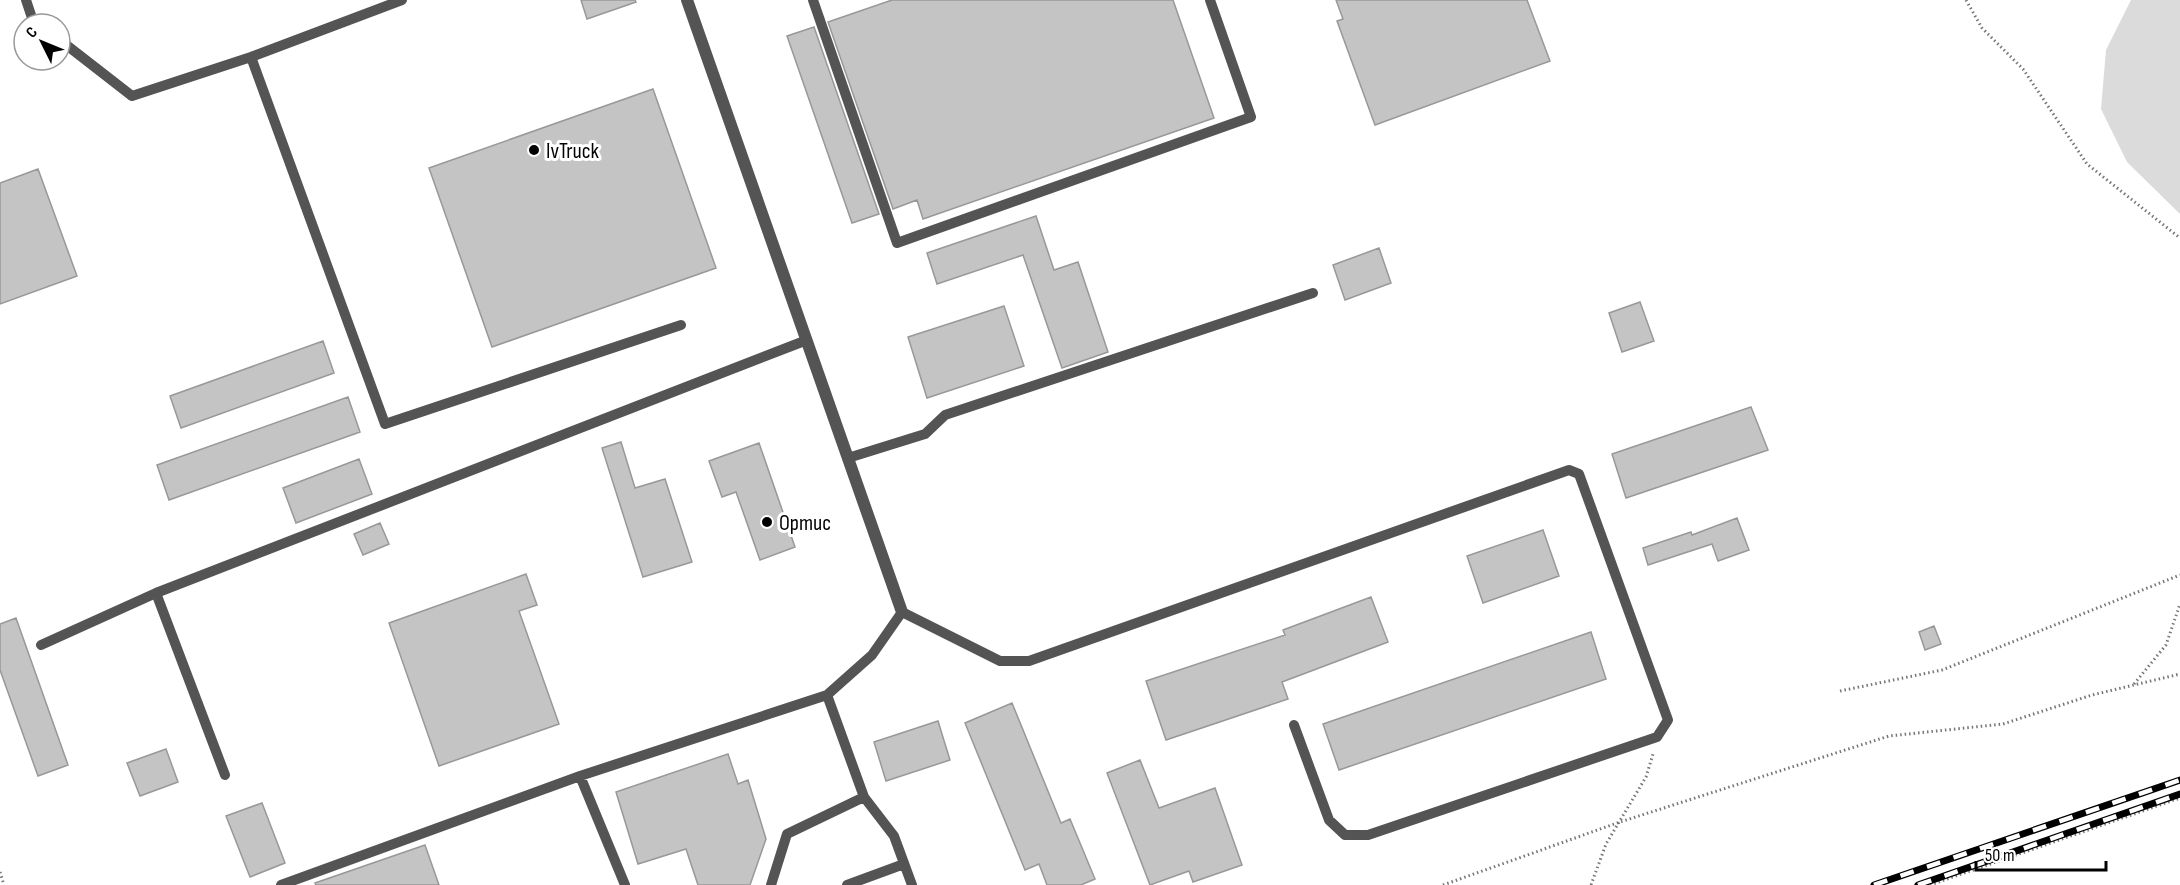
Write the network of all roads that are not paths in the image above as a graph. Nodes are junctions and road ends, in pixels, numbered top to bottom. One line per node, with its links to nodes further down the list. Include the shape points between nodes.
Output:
1 (402, 0): 6 (lane)
2 (687, 0): 9 (street)
3 (813, 0): 4 (lane, via 897,243 1251,117)
4 (1210, 0)
5 (72, 48): 6 (lane, via 132,96)
6 (251, 57): 8 (lane, via 385,424)
7 (1313, 293): 10 (lane, via 945,415 925,434)
8 (681, 325)
9 (807, 340): 10 (street); 11 (lane)
10 (848, 458): 12 (street)
11 (156, 593): 13 (lane); 16 (lane)
12 (902, 612): 14 (lane, via 872,655); 15 (lane, via 1000,661 1029,661 1569,470 1579,474 1668,720 1657,737 1368,835 1345,835 1329,820)
13 (41, 645)
14 (827, 695): 17 (lane); 18 (lane)
15 (1294, 725)
16 (225, 774)
17 (580, 776): 21 (lane); 22 (lane)
18 (864, 797): 19 (lane, via 894,836); 20 (lane, via 787,834)
19 (904, 864): 23 (lane); 24 (lane)
20 (773, 883)
21 (281, 885)
22 (625, 885)
23 (847, 885)
24 (912, 885)

